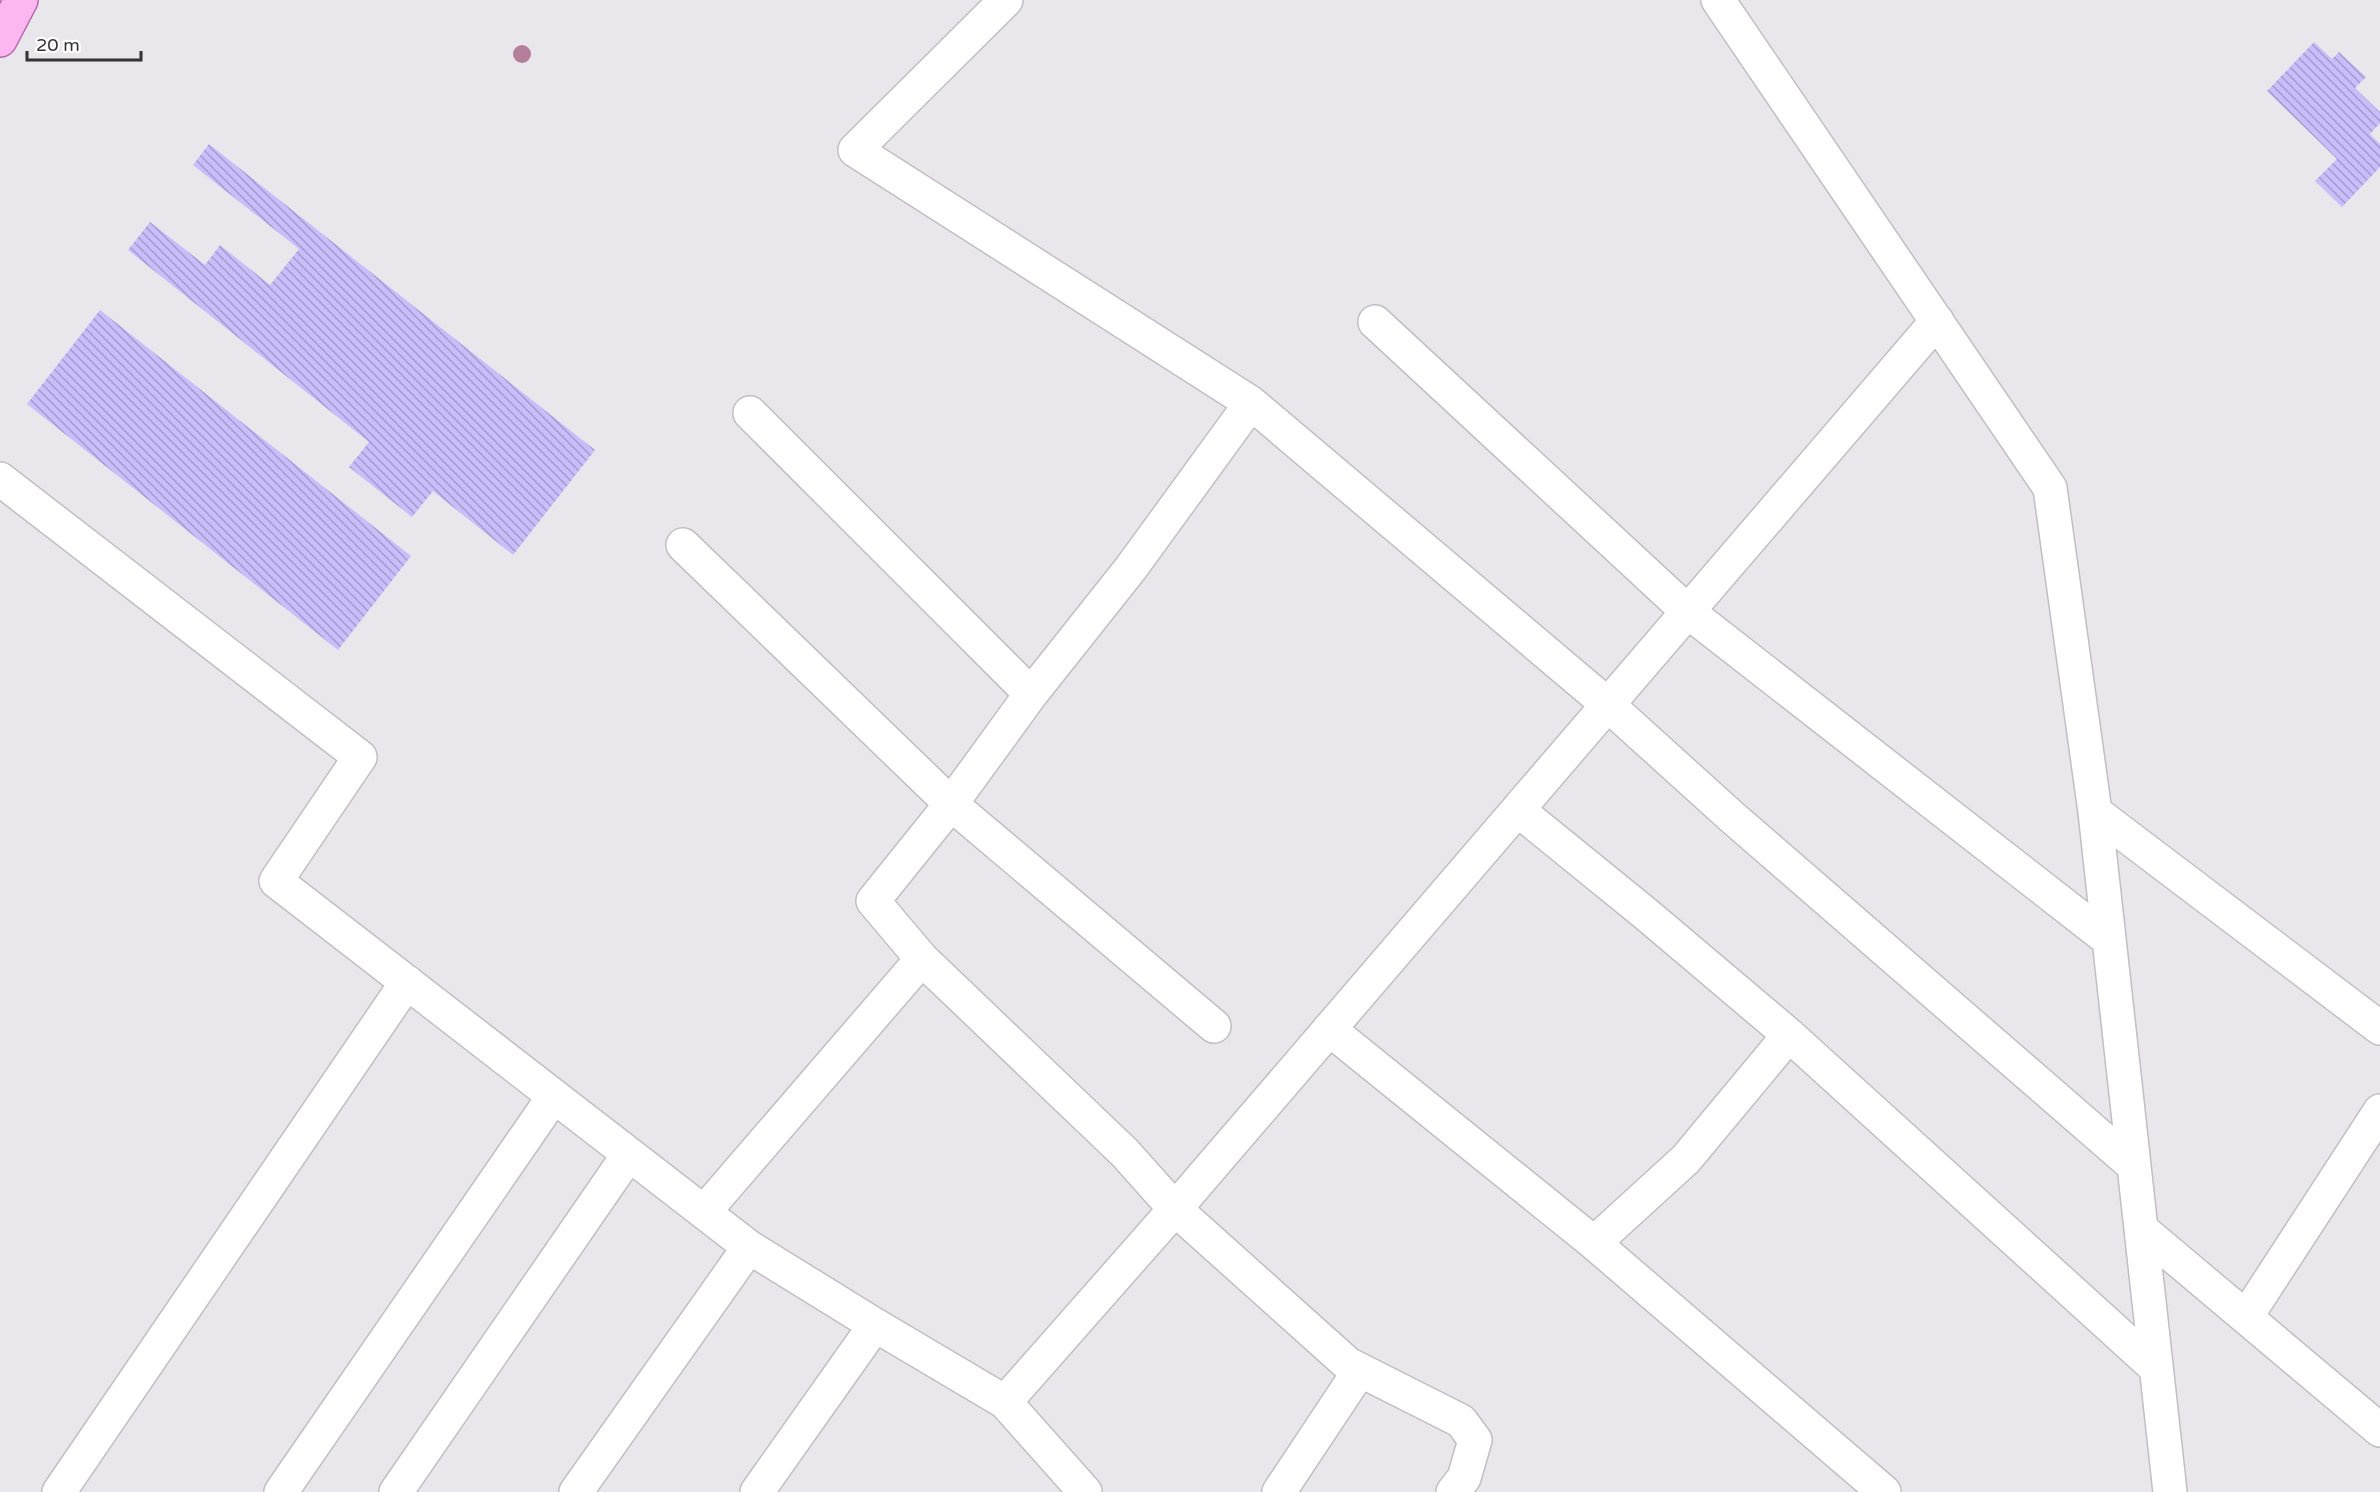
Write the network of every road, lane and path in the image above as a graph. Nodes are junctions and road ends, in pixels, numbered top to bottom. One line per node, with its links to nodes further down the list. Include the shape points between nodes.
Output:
1 (21, 0): 4 (main road)
2 (1006, 0): 7 (street, via 855,150)
3 (1718, 0): 5 (street)
4 (0, 40)
5 (1937, 321): 11 (street); 16 (street, via 2050,488)
6 (1375, 322): 11 (street)
7 (1251, 403): 12 (street, via 1131,568); 13 (street)
8 (750, 413): 12 (street)
9 (0, 479): 19 (street, via 360,757 276,880)
10 (683, 545): 14 (street)
11 (1687, 611): 13 (street); 17 (street)
12 (1031, 694): 14 (street)
13 (1607, 704): 15 (street); 27 (street)
14 (951, 804): 18 (street, via 873,901); 20 (street)
15 (1518, 810): 22 (street); 23 (street)
16 (2095, 812): 17 (street); 21 (street)
17 (2109, 940): 27 (street)
18 (922, 959): 28 (street, via 1125,1153); 29 (street)
19 (407, 982): 24 (street); 39 (street)
20 (1214, 1026)
21 (2380, 1028)
22 (1329, 1029): 28 (street); 31 (street)
23 (1789, 1035): 31 (street, via 1686,1159); 35 (street)
24 (554, 1096): 26 (street); 40 (street)
25 (2380, 1111): 33 (street)
26 (629, 1154): 29 (street); 41 (street)
27 (2134, 1166): 30 (street)
28 (1175, 1209): 36 (street, via 1348,1364); 37 (street)
29 (704, 1212): 32 (street)
30 (2141, 1229): 33 (street); 35 (street)
31 (1594, 1243): 47 (street)
32 (749, 1247): 34 (street); 42 (street)
33 (2246, 1317): 38 (street)
34 (875, 1325): 37 (street); 43 (street)
35 (2156, 1368): 48 (street)
36 (1360, 1370): 45 (street); 46 (street, via 1461,1421 1475,1440 1464,1478)
37 (1005, 1402): 44 (street)
38 (2380, 1430)
39 (59, 1492)
40 (281, 1492)
41 (396, 1492)
42 (576, 1492)
43 (758, 1492)
44 (1084, 1492)
45 (1279, 1492)
46 (1453, 1492)
47 (1884, 1492)
48 (2170, 1492)

